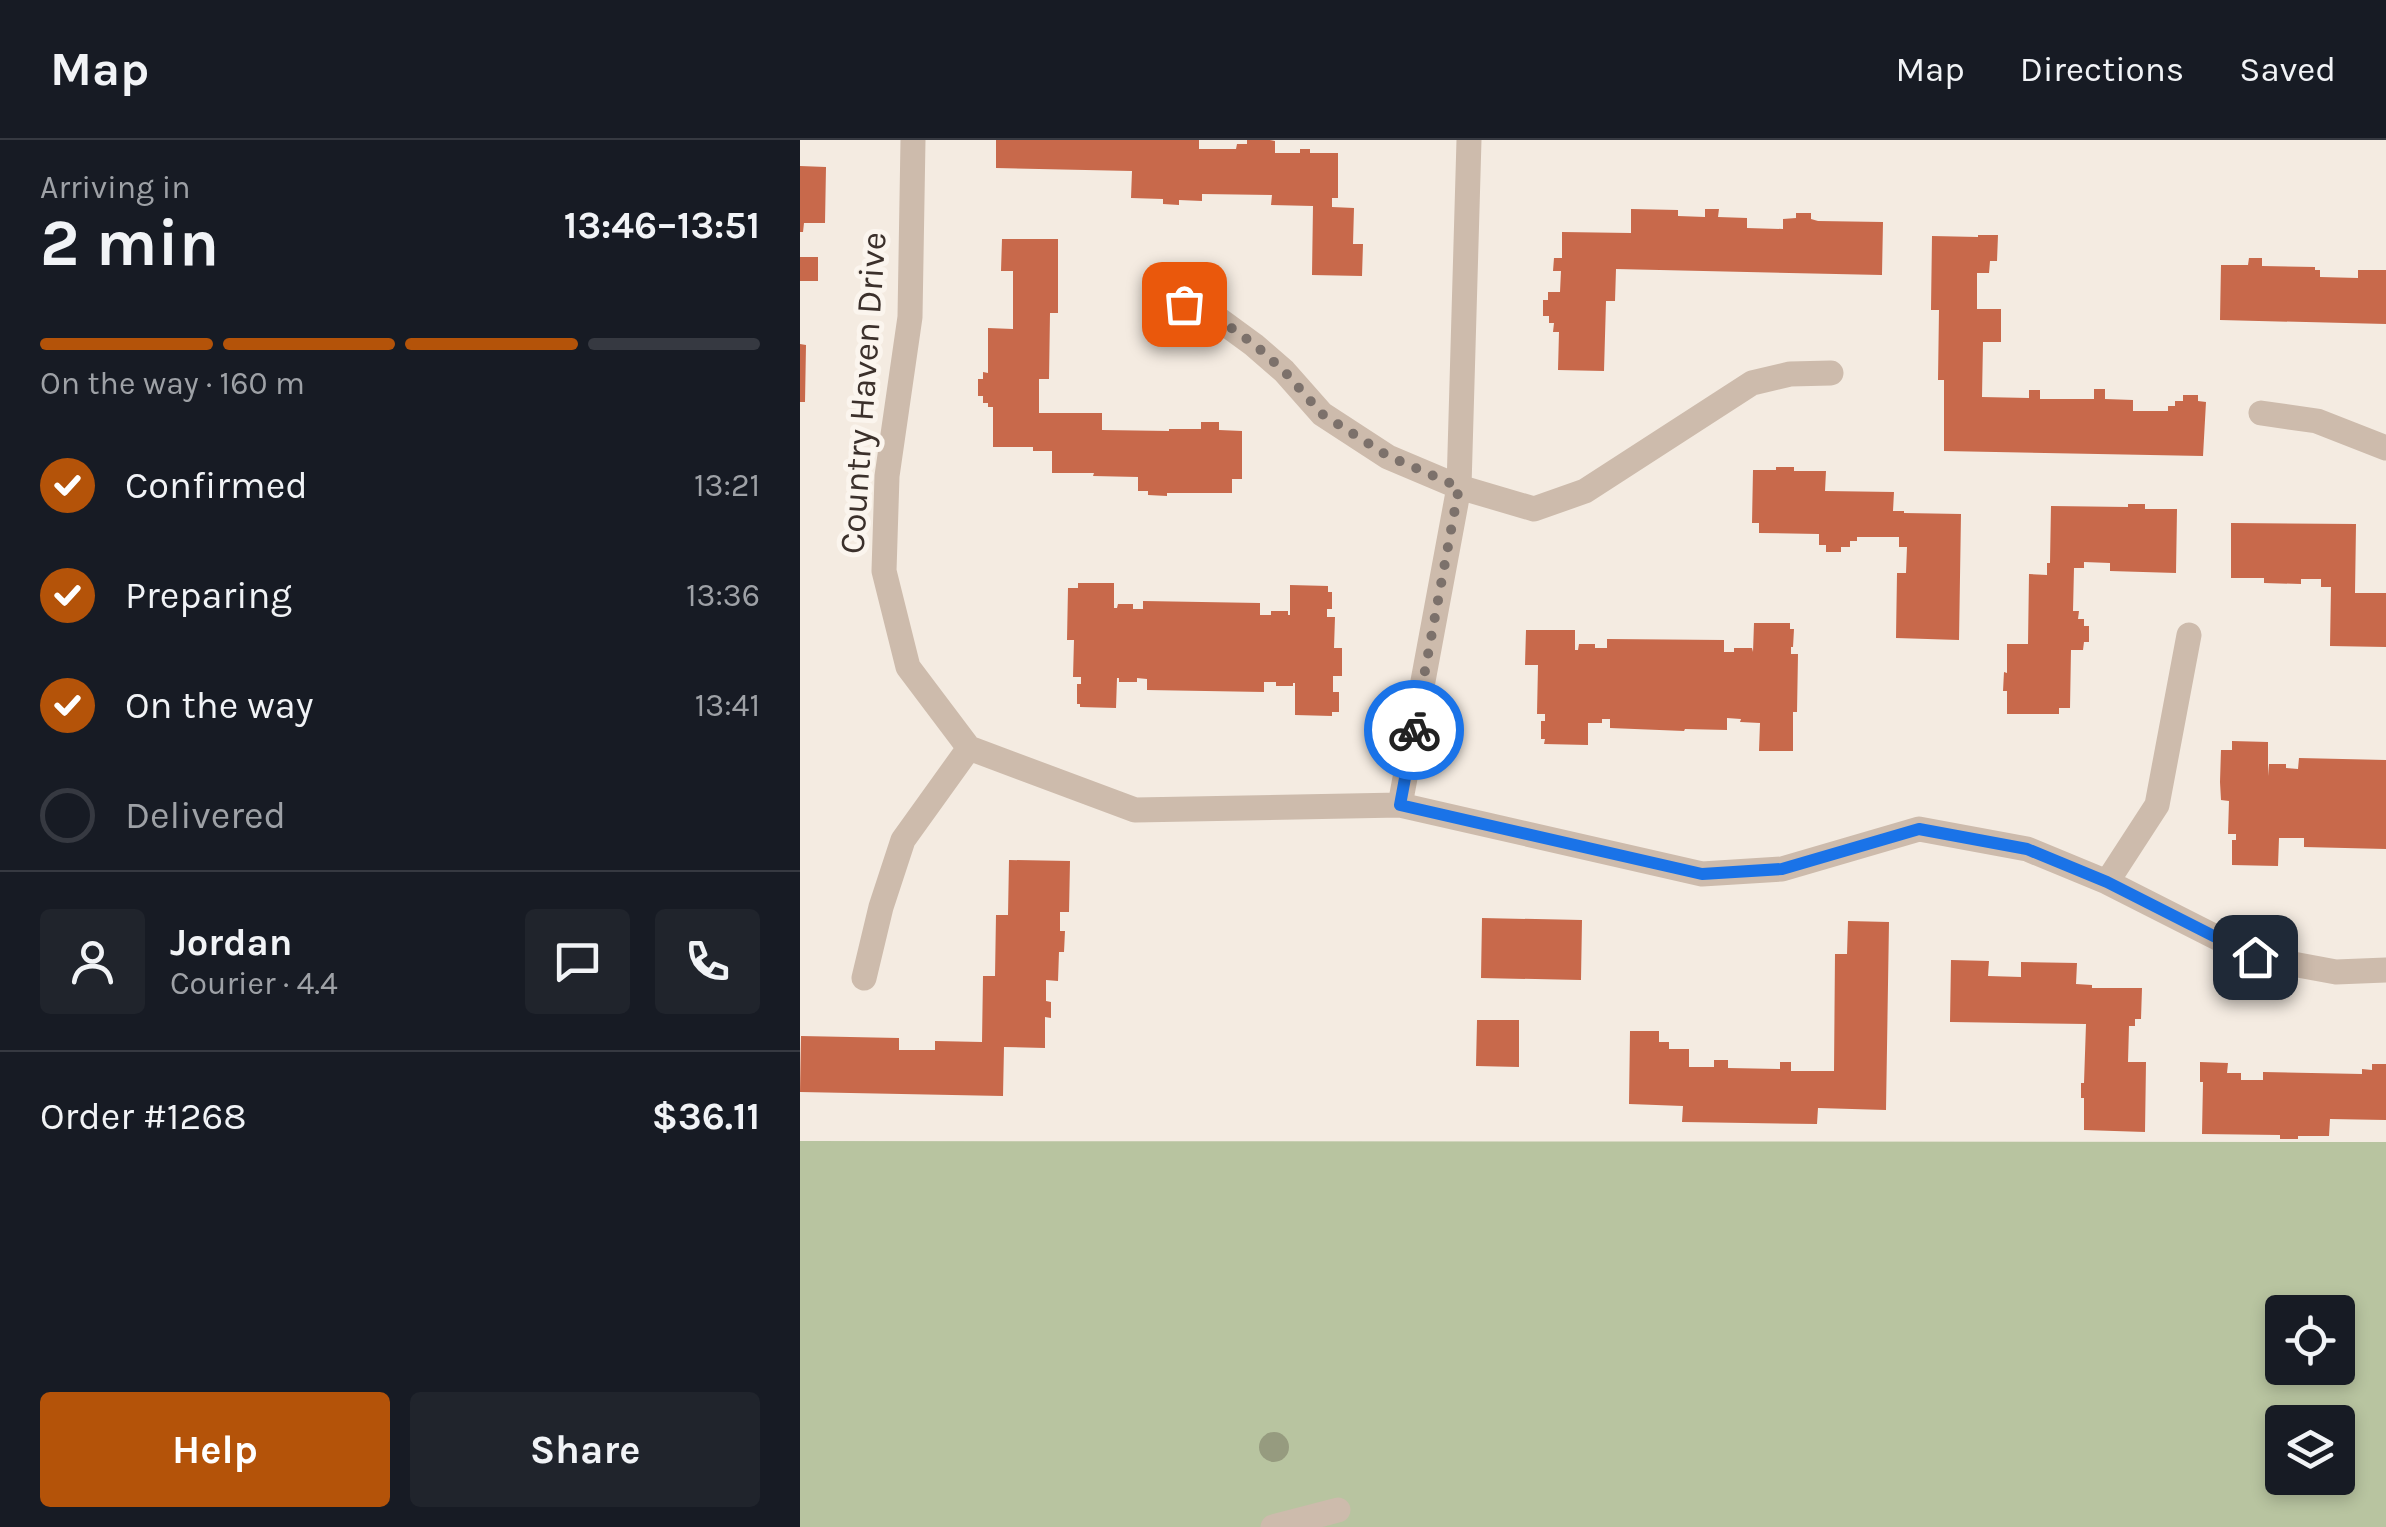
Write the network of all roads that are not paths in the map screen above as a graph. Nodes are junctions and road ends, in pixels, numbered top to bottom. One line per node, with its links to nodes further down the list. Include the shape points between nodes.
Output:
1 (913, 140): 9 (street, Country Haven Drive, via 910,316 887,476 884,571 908,667)
2 (1469, 140): 7 (street)
3 (1155, 292): 7 (street, via 1213,315 1254,344 1322,414 1388,456)
4 (1831, 372): 7 (street, via 1752,382 1585,491 1534,508)
5 (2261, 413): 6 (street, via 2317,420)
6 (2386, 448)
7 (1459, 487): 10 (street)
8 (2190, 635): 11 (street, via 2157,805)
9 (969, 748): 10 (street, via 1135,810); 13 (street, via 903,840)
10 (1400, 805): 11 (street, via 1702,874 1782,869 1919,829 2027,849)
11 (2107, 882): 12 (street, via 2255,957 2336,972)
12 (2386, 970)
13 (864, 978)
14 (1338, 1510): 15 (street)
15 (1274, 1527)

